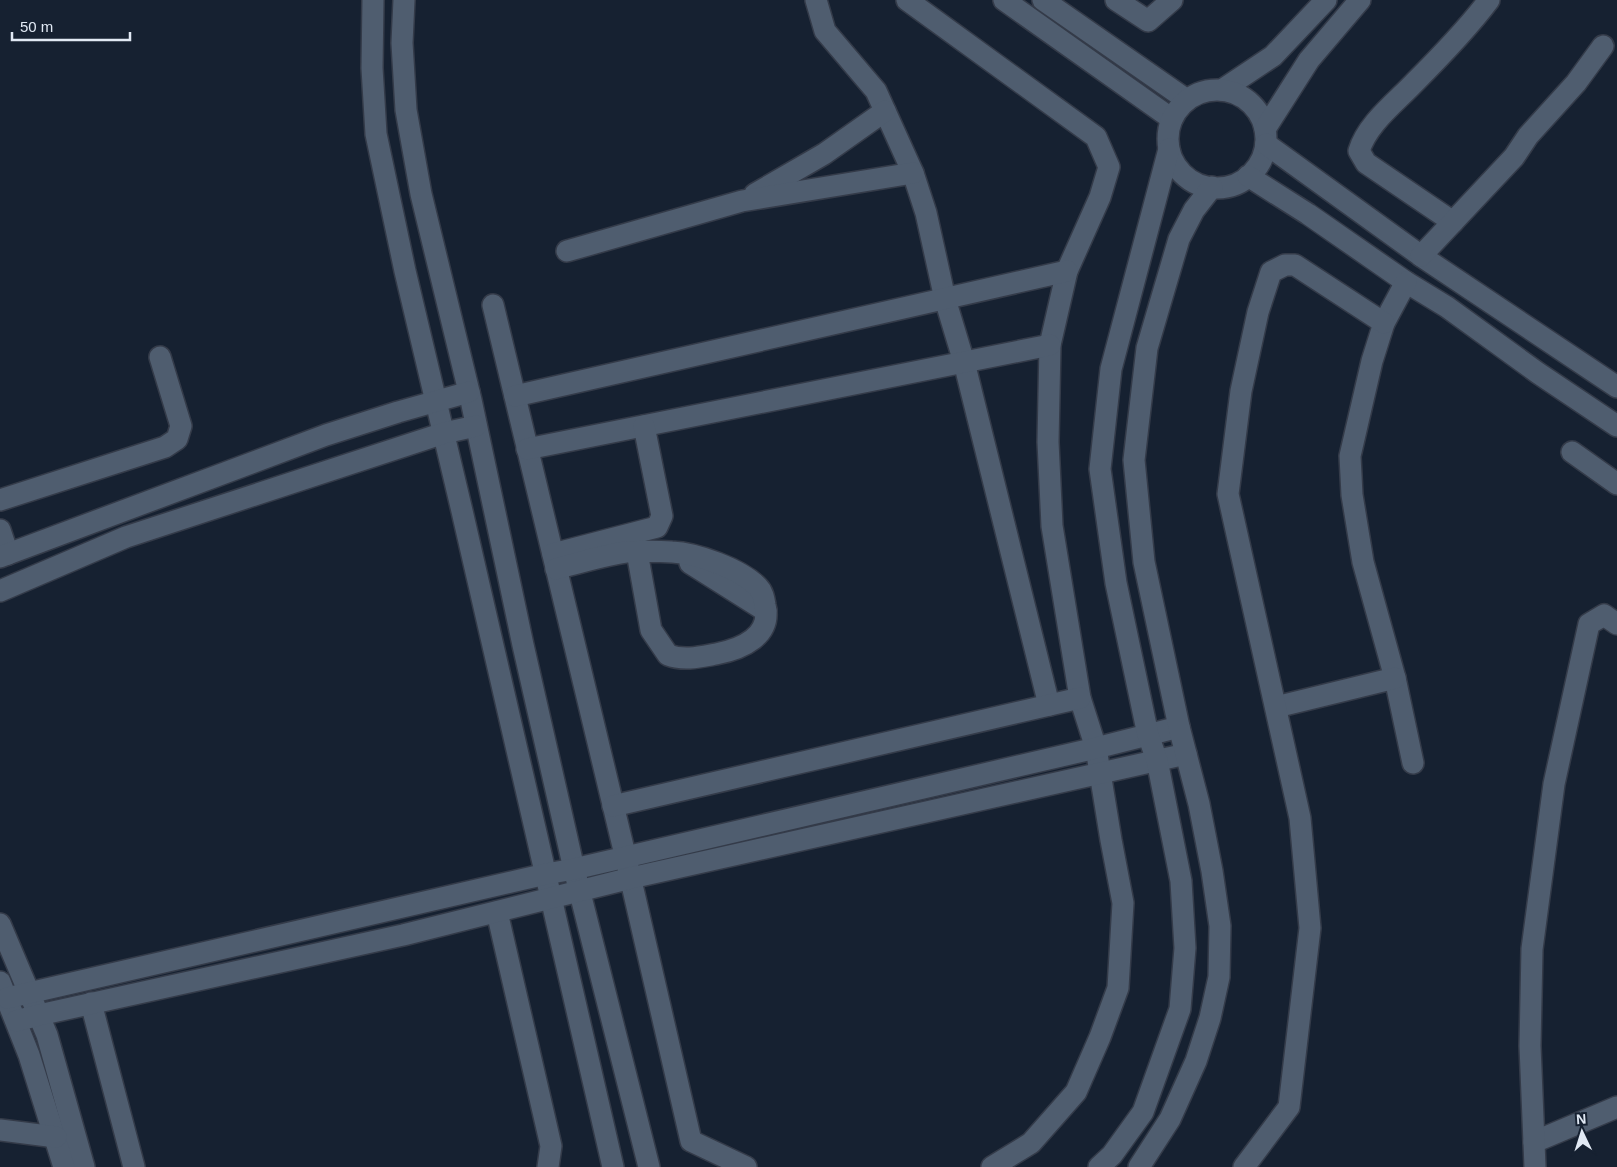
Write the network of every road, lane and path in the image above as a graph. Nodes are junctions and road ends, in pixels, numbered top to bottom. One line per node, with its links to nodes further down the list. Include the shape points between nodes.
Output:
1 (373, 0): 37 (street, via 372,68 376,134)
2 (404, 0): 35 (street, via 402,43 406,110 421,194)
3 (816, 0): 15 (street, via 825,31 876,91)
4 (907, 0): 26 (street, via 1096,137 1109,167 1100,197)
5 (1004, 0): 16 (street)
6 (1043, 0): 14 (street)
7 (1116, 0): 8 (street, via 1148,21)
8 (1172, 0)
9 (1326, 0): 13 (street, via 1273,56)
10 (1360, 0): 17 (street, via 1309,60)
11 (1489, 0): 23 (street, via 1381,117 1359,151 1366,163)
12 (1604, 46): 23 (street, via 1514,157)
13 (1222, 90): 14 (street, via 1198,94); 17 (street, via 1237,94 1250,103 1260,114)
14 (1187, 100): 16 (street)
15 (885, 111): 19 (street); 22 (street, via 824,154)
16 (1172, 119): 18 (street, via 1168,134)
17 (1266, 136): 20 (street, via 1262,158); 25 (street)
18 (1169, 150): 21 (street, via 1185,175 1198,184); 57 (street, via 1111,370 1100,469 1116,583)
19 (913, 173): 22 (street); 28 (street, via 926,213)
20 (1248, 176): 21 (street, via 1228,187); 27 (street)
21 (1212, 187): 56 (street, via 1194,210 1179,239 1147,348 1134,460 1144,562)
22 (742, 201): 24 (street)
23 (1453, 222): 25 (street)
24 (567, 251)
25 (1421, 256): 34 (street)
26 (1067, 271): 28 (street); 31 (street)
27 (1406, 282): 30 (street); 40 (street)
28 (945, 299): 33 (street); 36 (street)
29 (492, 305): 36 (street)
30 (1384, 323): 52 (street, via 1350,456 1352,495 1363,562); 55 (street, via 1295,265 1285,265 1271,272 1258,312 1241,391 1228,494)
31 (1050, 344): 33 (street); 53 (street, via 1048,442 1052,526)
32 (160, 357): 45 (street, via 181,426 177,439 165,447)
33 (964, 362): 39 (street); 54 (street)
34 (1617, 387)
35 (469, 392): 37 (street); 38 (street)
36 (515, 396): 42 (street)
37 (437, 403): 41 (street); 48 (street, via 326,435)
38 (476, 426): 41 (street); 65 (street)
39 (644, 426): 42 (street); 49 (street, via 662,516 657,527)
40 (1617, 426)
41 (444, 433): 50 (street, via 126,537); 66 (street)
42 (527, 449): 49 (street)
43 (1572, 452): 44 (street)
44 (1617, 484)
45 (0, 500)
46 (0, 530): 48 (street)
47 (637, 552): 47 (street, via 672,552 766,611 766,622 760,634 732,651 684,658 668,655 651,630); 49 (street)
48 (4, 555)
49 (554, 562): 63 (street)
50 (0, 590)
51 (1617, 624): 80 (street, via 1604,615 1589,624 1554,784 1532,949 1530,1046)
52 (1395, 678): 55 (street); 61 (street)
53 (1080, 698): 54 (street); 58 (street)
54 (1048, 705): 63 (street)
55 (1276, 708): 91 (street, via 1300,818 1310,928 1289,1107)
56 (1179, 726): 57 (street); 59 (street)
57 (1148, 735): 58 (street); 60 (street)
58 (1096, 748): 62 (street); 64 (street)
59 (1186, 754): 60 (street); 90 (street, via 1199,804 1220,926 1219,978 1196,1061 1170,1118)
60 (1157, 760): 62 (street); 81 (street, via 1181,881 1186,948 1180,1009 1143,1112)
61 (1413, 764)
62 (1100, 773): 67 (street); 89 (street, via 1124,903 1118,988 1076,1092 1031,1143)
63 (613, 806): 64 (street)
64 (626, 856): 65 (street); 67 (street)
65 (574, 869): 66 (street); 68 (street)
66 (546, 874): 69 (street); 73 (street)
67 (630, 878): 68 (street); 88 (street, via 691,1141)
68 (579, 891): 69 (street); 87 (street)
69 (552, 898): 70 (street); 86 (street)
70 (496, 912): 74 (street); 85 (street, via 551,1146)
71 (0, 924): 73 (street)
72 (3, 990): 73 (street); 76 (street)
73 (30, 993): 75 (street)
74 (91, 1003): 75 (street); 84 (street)
75 (39, 1015): 76 (street); 83 (street)
76 (16, 1021): 79 (street)
77 (1617, 1107): 80 (street)
78 (0, 1130): 79 (street)
79 (56, 1137): 82 (street)
80 (1534, 1142): 92 (street)
81 (1111, 1163)
82 (64, 1167)
83 (84, 1167)
84 (134, 1167)
85 (548, 1167)
86 (613, 1167)
87 (649, 1167)
88 (746, 1167)
89 (992, 1167)
90 (1139, 1167)
91 (1244, 1167)
92 (1534, 1167)

